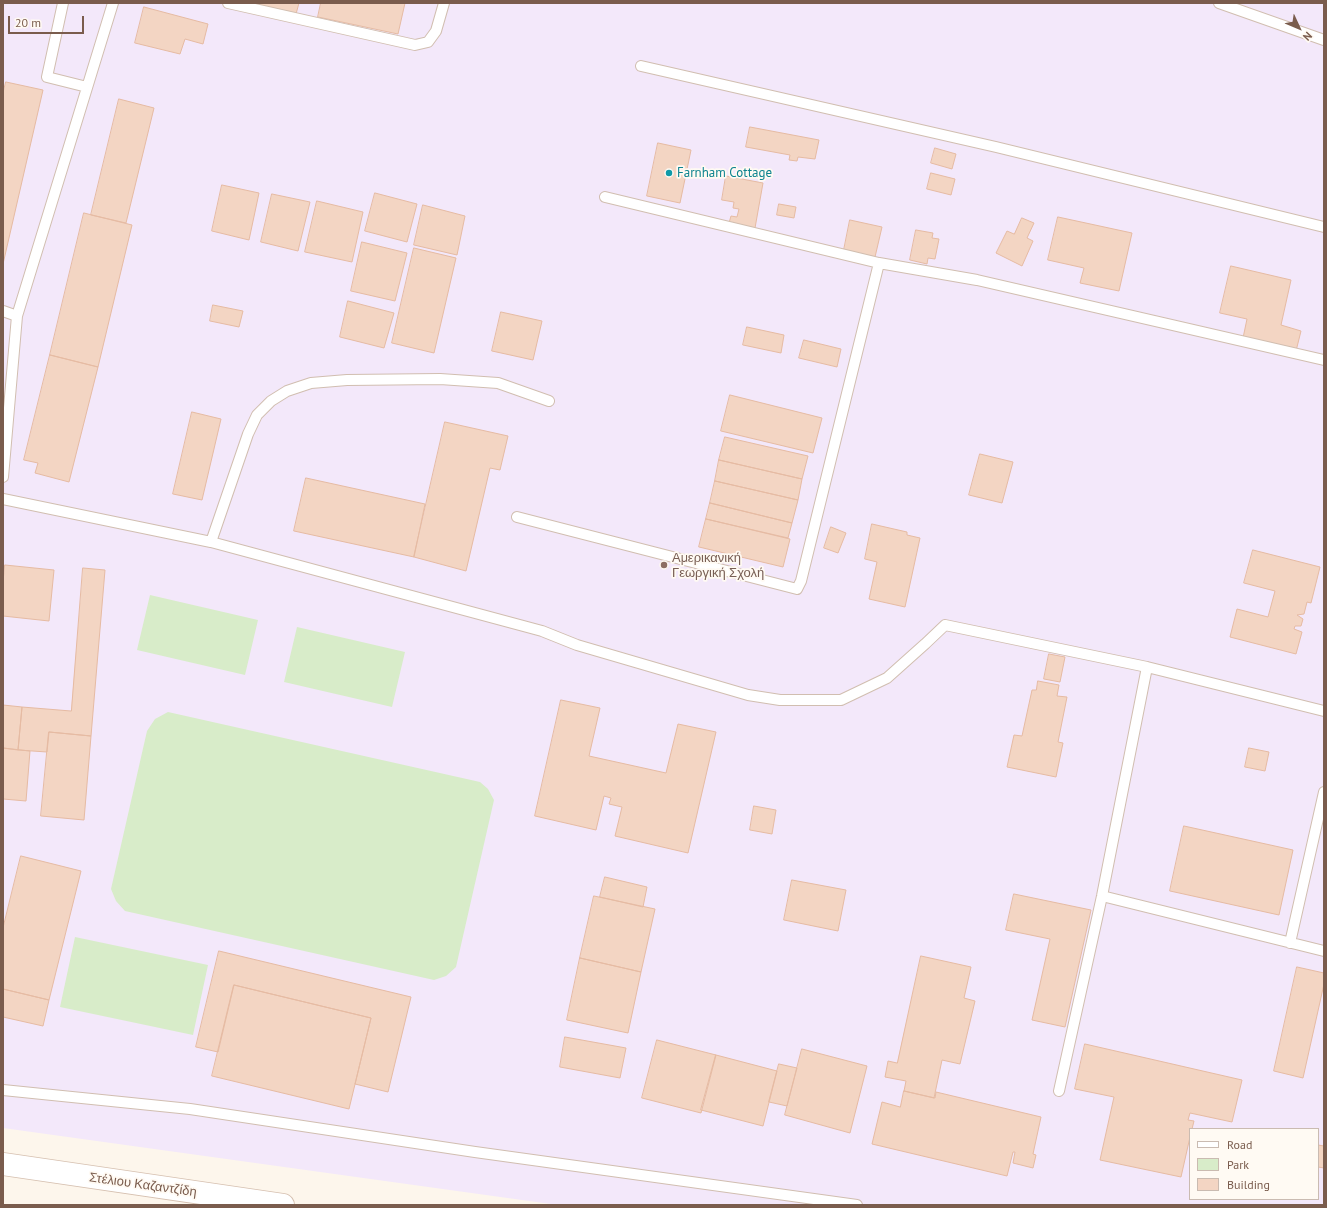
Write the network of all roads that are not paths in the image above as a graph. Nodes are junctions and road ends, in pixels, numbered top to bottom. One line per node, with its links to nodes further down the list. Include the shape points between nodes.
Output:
1 (63, 3): 8 (lane, via 47,77)
2 (113, 3): 8 (lane)
3 (228, 3): 4 (lane, via 415,45 428,42 436,31)
4 (444, 3)
5 (1220, 3): 6 (lane)
6 (1324, 40)
7 (641, 66): 10 (lane, via 996,147)
8 (87, 87): 13 (lane)
9 (605, 197): 11 (lane)
10 (1324, 227)
11 (879, 263): 14 (lane, via 978,280); 18 (lane, via 797,589)
12 (3, 311): 13 (lane)
13 (17, 316): 16 (lane)
14 (1324, 360)
15 (549, 401): 19 (lane, via 498,383 440,379 347,380 311,383 287,390 257,415)
16 (3, 477)
17 (3, 499): 19 (lane)
18 (517, 517)
19 (211, 542): 20 (lane, via 542,631 577,645 727,690 780,700 841,700 886,678 945,625)
20 (1147, 667): 21 (lane); 23 (lane)
21 (1324, 711)
22 (1324, 792): 24 (lane)
23 (1102, 896): 24 (lane); 27 (lane)
24 (1290, 943): 25 (lane)
25 (1324, 951)
26 (3, 1090): 30 (lane, via 190,1109 474,1152)
27 (1059, 1091)
28 (3, 1164): 29 (main road, Στέλιου Καζαντζίδη)
29 (283, 1205)
30 (857, 1205)

